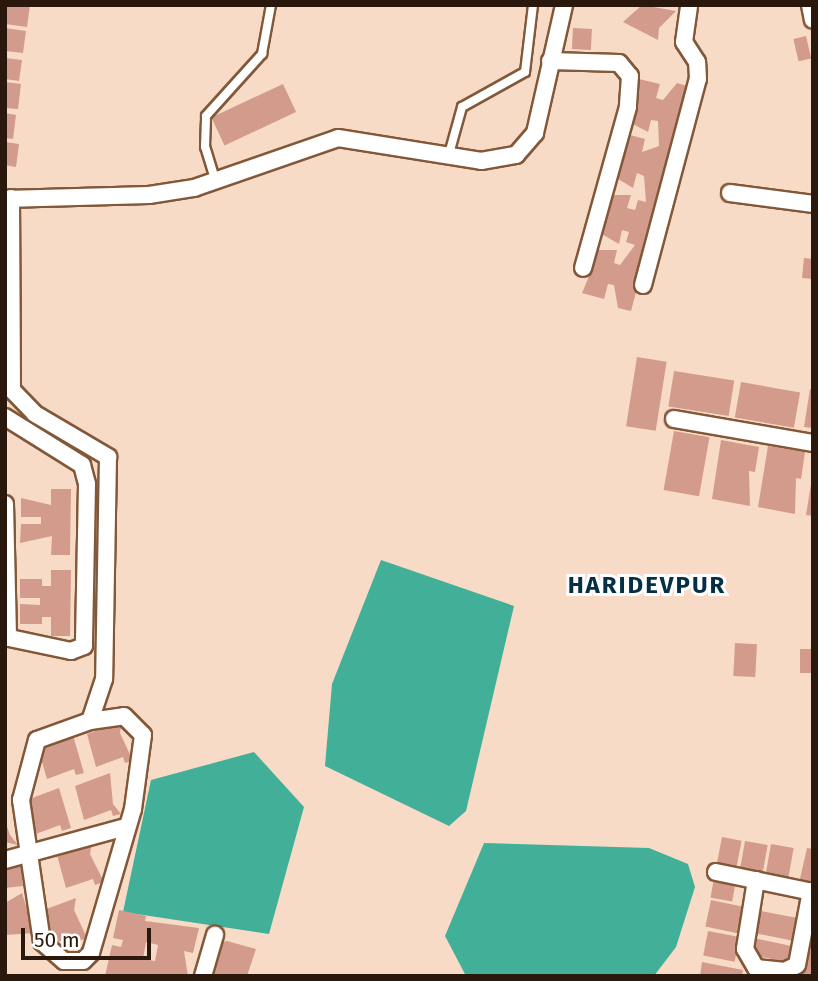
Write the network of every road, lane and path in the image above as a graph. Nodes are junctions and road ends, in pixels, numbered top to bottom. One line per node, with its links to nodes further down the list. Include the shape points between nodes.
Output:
1 (271, 5): 9 (lane, via 262,54 206,116 205,147)
2 (533, 5): 8 (lane, via 525,72 462,107)
3 (564, 5): 7 (street)
4 (689, 5): 14 (street, via 684,42 697,62 698,79)
5 (810, 5): 6 (street)
6 (813, 20)
7 (550, 61): 8 (street, via 526,148 481,161); 13 (street, via 619,63 630,76 628,107)
8 (449, 154): 9 (street, via 338,138)
9 (215, 178): 11 (street, via 149,195)
10 (730, 193): 12 (street)
11 (8, 199): 20 (street, via 12,390 35,414 108,457 104,679)
12 (813, 204)
13 (583, 268)
14 (643, 285)
15 (5, 417): 19 (street, via 82,465 87,484 84,646 71,651)
16 (674, 419): 17 (street)
17 (813, 443)
18 (5, 504): 19 (street)
19 (7, 638)
20 (90, 721): 21 (street, via 37,740); 22 (street, via 124,716 143,735 144,760)
21 (13, 800): 23 (street)
22 (126, 827): 23 (street); 23 (street, via 101,925 83,961 64,961 46,951)
23 (31, 854): 24 (street)
24 (5, 860)
25 (716, 872): 26 (street)
26 (756, 880): 27 (street); 27 (street, via 745,950 757,968 785,971 797,965)
27 (812, 891)
28 (215, 935): 29 (street)
29 (203, 976)

